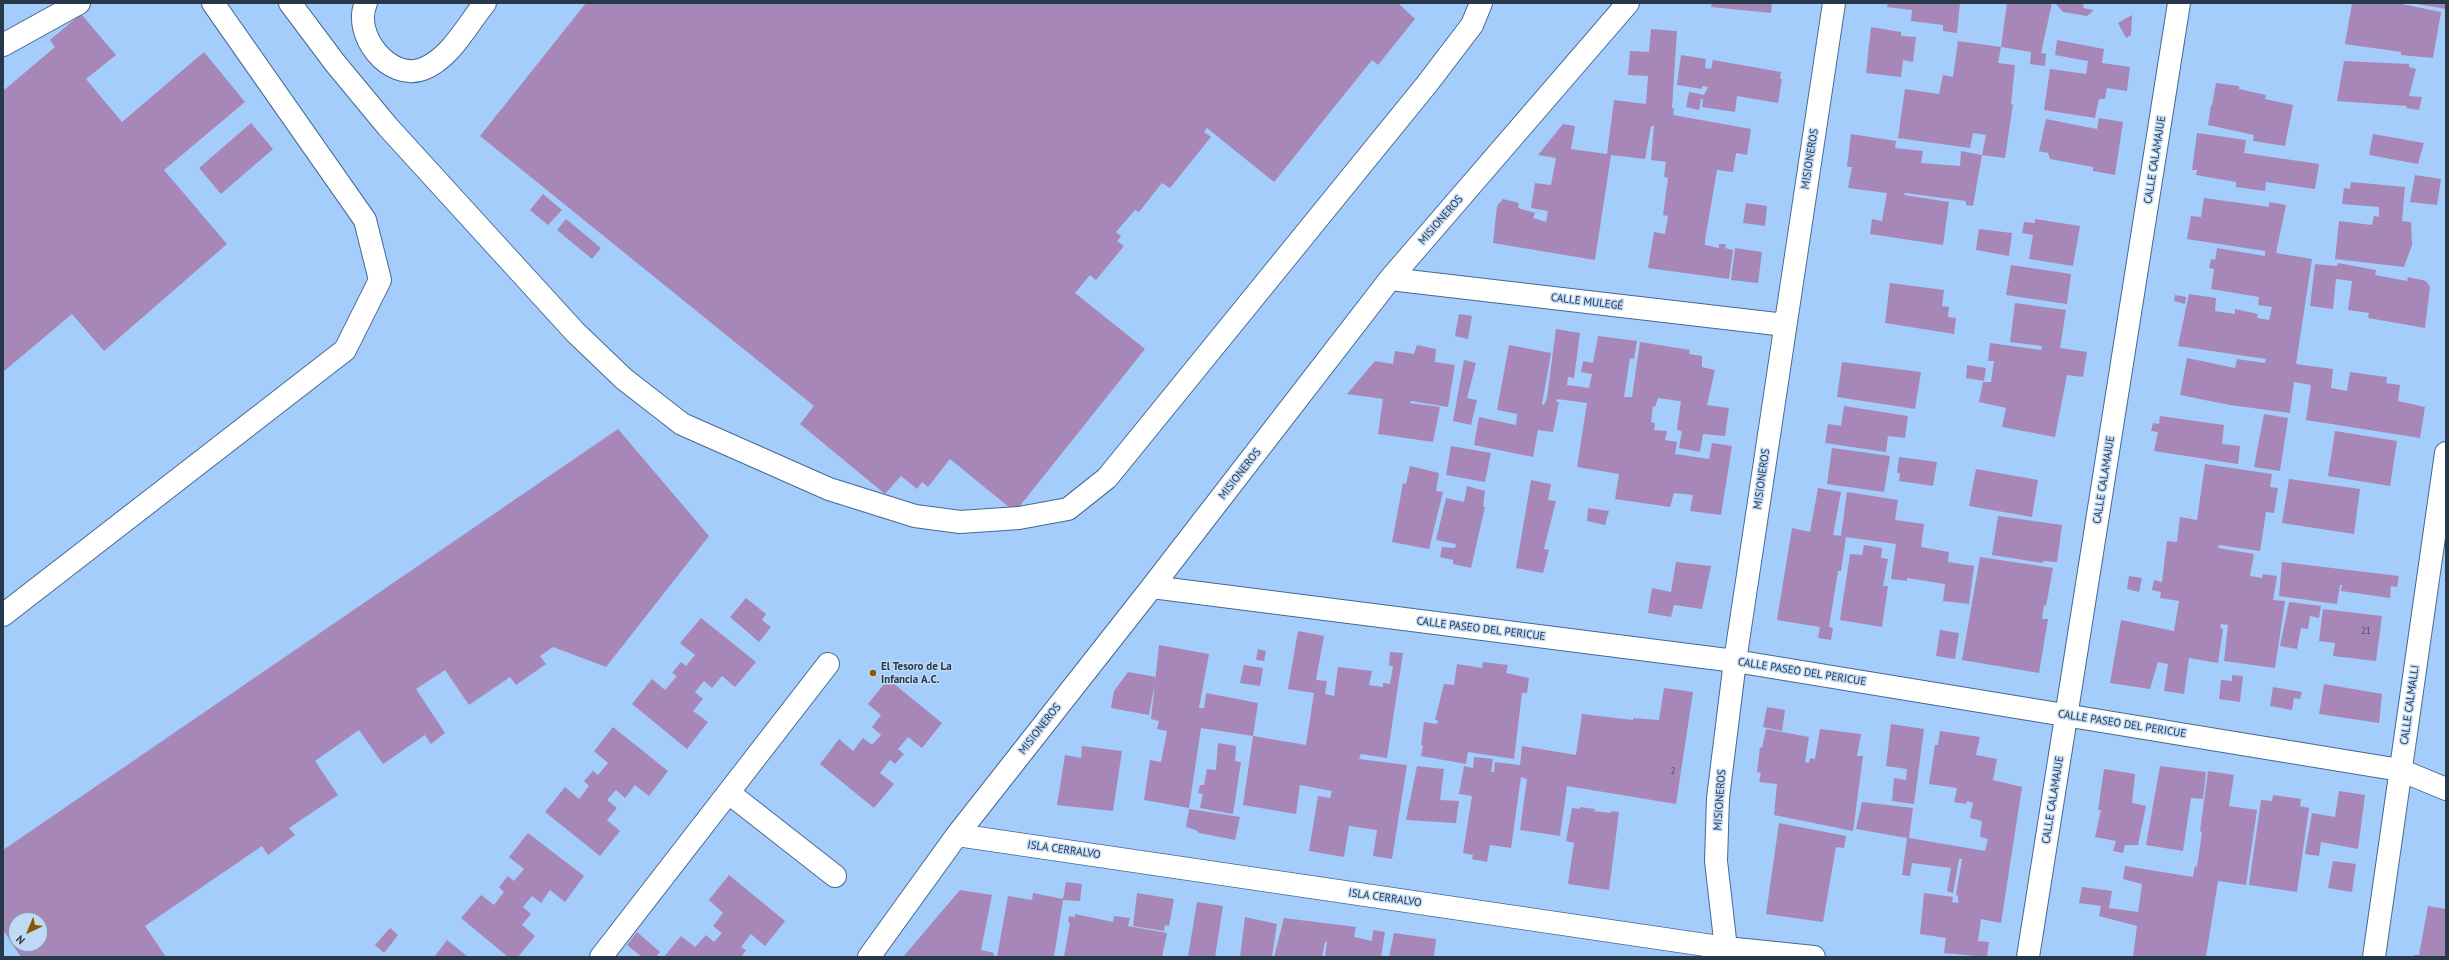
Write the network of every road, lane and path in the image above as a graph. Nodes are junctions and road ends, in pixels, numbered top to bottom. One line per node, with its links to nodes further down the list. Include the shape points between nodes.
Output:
1 (78, 3): 10 (street)
2 (213, 3): 15 (street, via 365,220 380,280 346,350)
3 (290, 3): 6 (street, via 388,127 575,332 624,379 682,424 829,489 915,516 960,522 1019,518 1068,509 1107,478 1427,84 1472,25)
4 (366, 3): 5 (street, via 362,25 368,42 383,59 403,71 423,69 447,54)
5 (485, 3)
6 (1481, 3)
7 (1628, 3): 11 (street, MISIONEROS)
8 (1834, 3): 12 (street, MISIONEROS)
9 (2179, 3): 18 (street, CALLE CALAMAJUE)
10 (3, 45)
11 (1390, 279): 12 (street, CALLE MULEGÉ); 14 (street, MISIONEROS)
12 (1785, 325): 16 (street, MISIONEROS)
13 (2446, 453): 19 (street, CALLE CALMALLI)
14 (1152, 588): 16 (street, CALLE PASEO DEL PERICUE); 22 (street, MISIONEROS)
15 (3, 615)
16 (1735, 661): 18 (street, CALLE PASEO DEL PERICUE); 24 (street, MISIONEROS, via 1718,806 1716,861)
17 (828, 664): 21 (street)
18 (2067, 715): 19 (street, CALLE PASEO DEL PERICUE); 28 (street, CALLE CALAMAJUE)
19 (2400, 770): 20 (street, CALLE PASEO DEL PERICUE); 29 (street, CALLE CALMALLI)
20 (2446, 789)
21 (729, 793): 23 (street); 25 (street)
22 (957, 834): 24 (street, ISLA CERRALVO); 26 (street, MISIONEROS)
23 (836, 876)
24 (1726, 953): 27 (street, ISLA CERRALVO)
25 (601, 957)
26 (869, 957)
27 (1814, 957)
28 (2028, 957)
29 (2374, 957)

